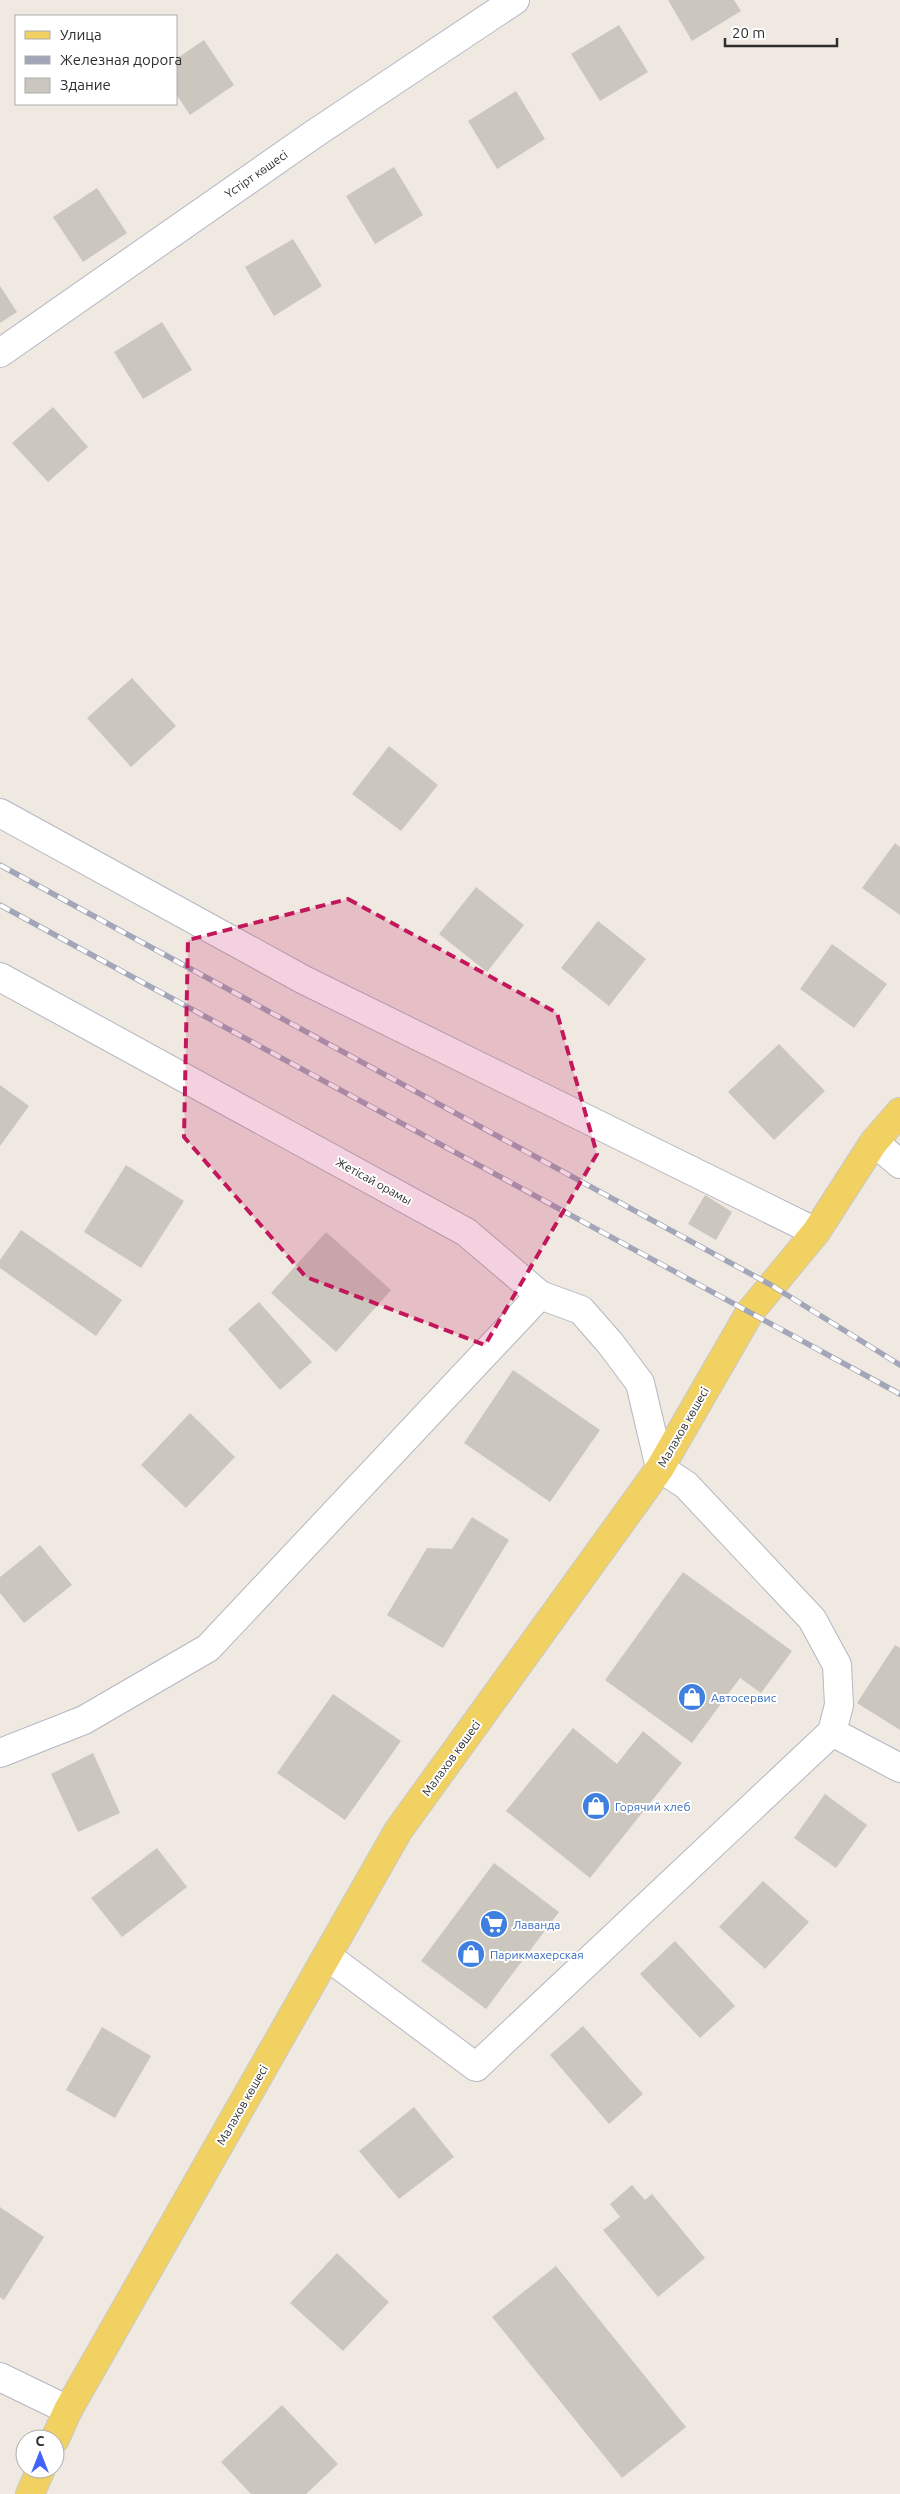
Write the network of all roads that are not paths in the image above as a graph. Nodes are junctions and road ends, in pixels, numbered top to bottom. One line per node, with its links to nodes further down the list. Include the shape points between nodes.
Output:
1 (516, 0): 2 (street, Үстірт көшесі, via 314,134)
2 (0, 353)
3 (0, 813): 8 (street, via 304,980)
4 (0, 977): 9 (street, Жетісай орамы, via 466,1232)
5 (900, 1112): 6 (main road, Малахов көшесі)
6 (874, 1142): 7 (street); 8 (main road, Малахов көшесі)
7 (900, 1164)
8 (816, 1232): 10 (main road, Малахов көшесі, via 750,1312)
9 (540, 1295): 10 (street, Жетісай орамы, via 581,1310 640,1384); 12 (street, via 208,1648 84,1720)
10 (660, 1468): 11 (street, via 686,1485 812,1619 837,1664 839,1705); 14 (main road, Малахов көшесі, via 398,1831)
11 (832, 1732): 13 (street); 14 (street, via 476,2067)
12 (0, 1753)
13 (900, 1768)
14 (327, 1956): 16 (main road, Малахов көшесі)
15 (0, 2377): 16 (street)
16 (68, 2410): 17 (main road, Малахов көшесі)
17 (59, 2429)
18 (37, 2479): 19 (main road)
19 (30, 2494)

